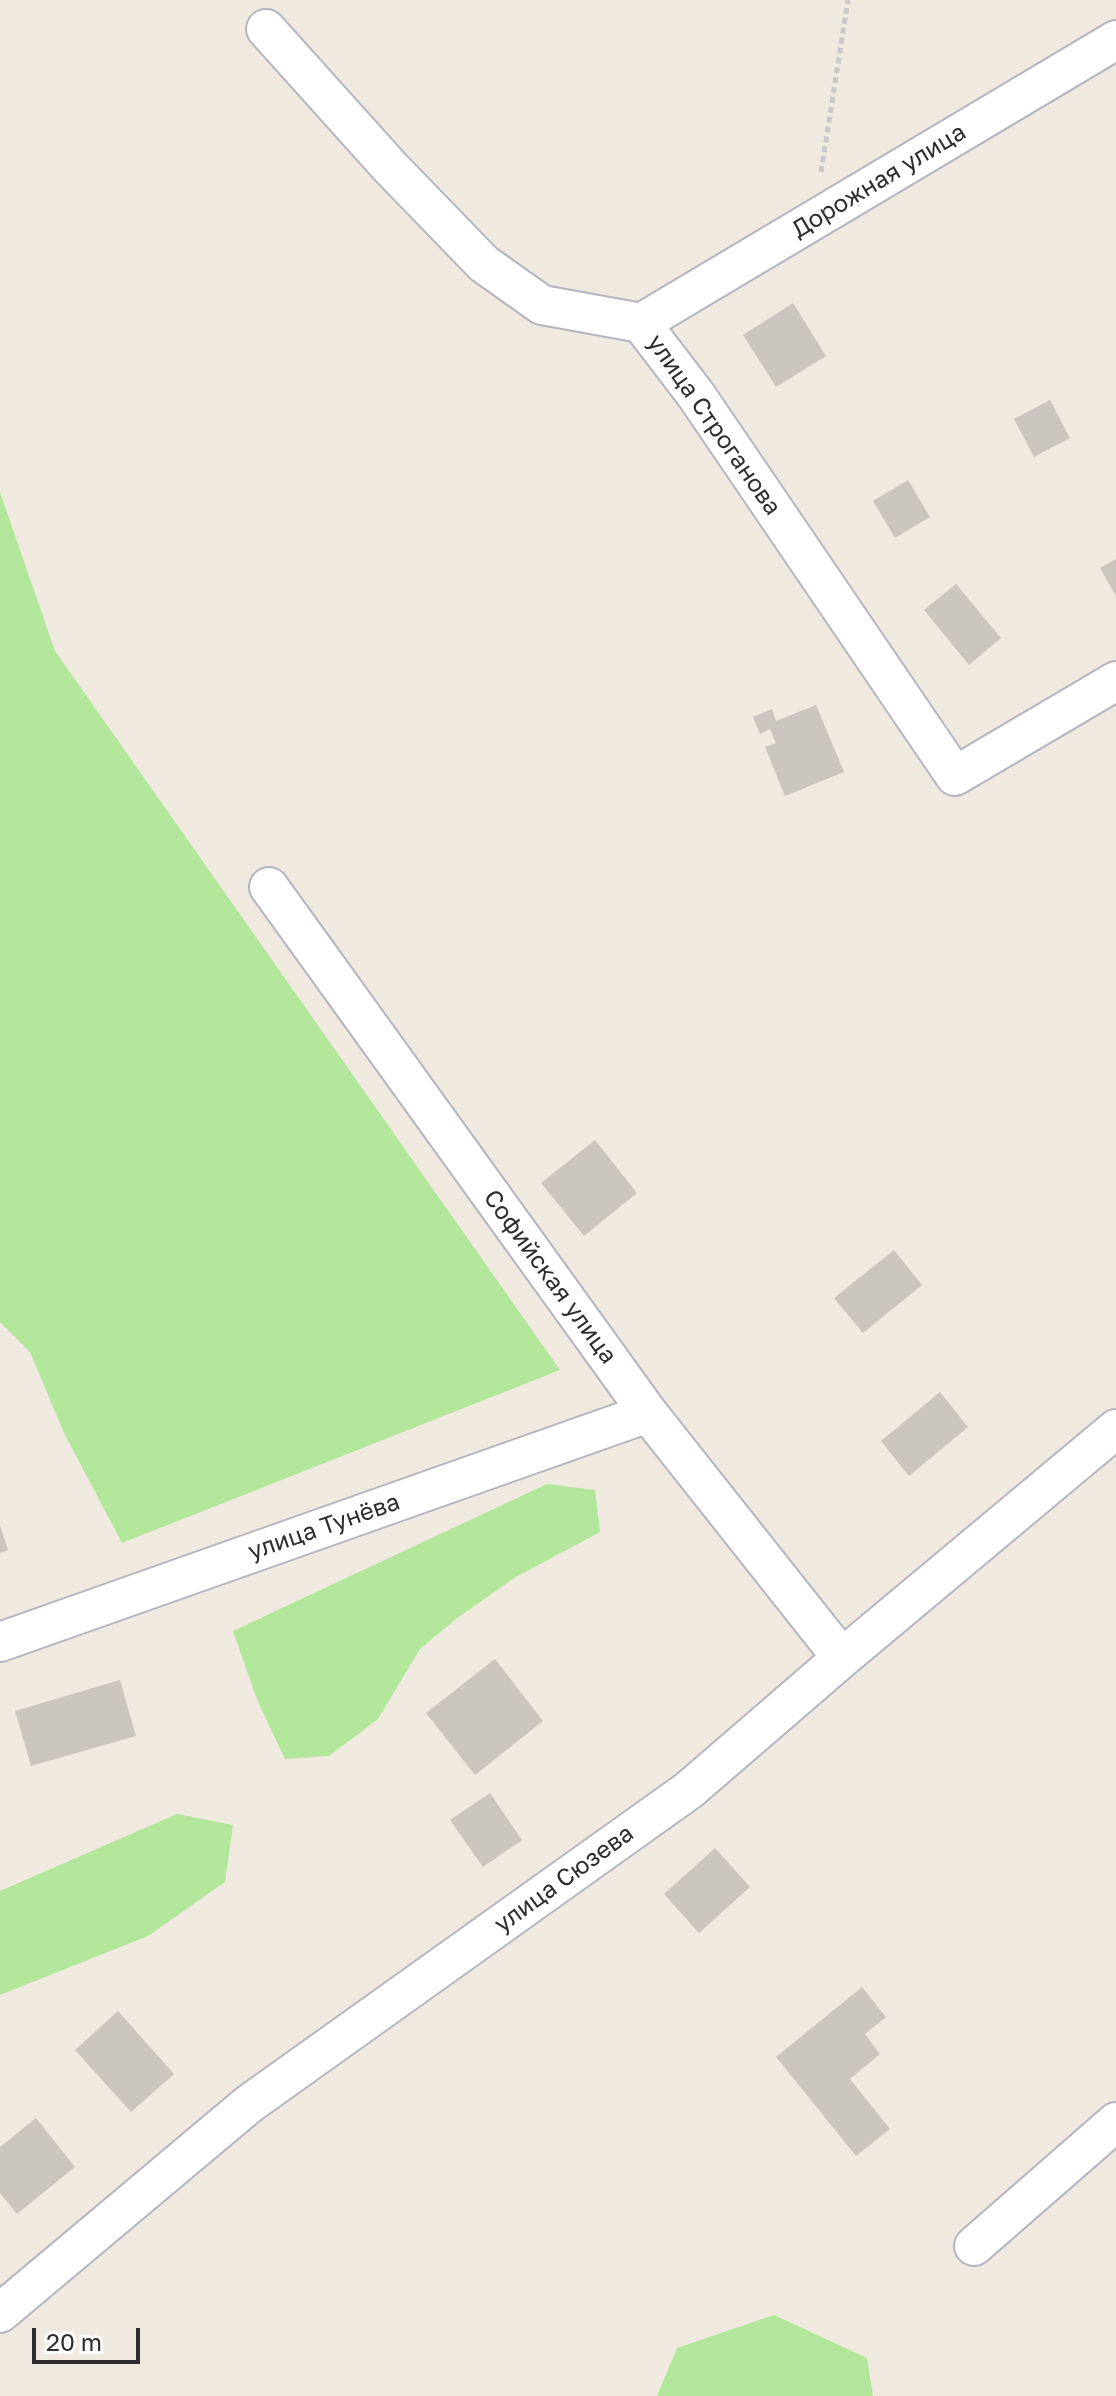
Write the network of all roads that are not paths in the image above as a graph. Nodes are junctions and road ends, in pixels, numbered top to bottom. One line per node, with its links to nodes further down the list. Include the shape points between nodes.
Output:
1 (266, 29): 3 (street, улица Строганова, via 484,264 542,305)
2 (1116, 40): 3 (street, Дорожная улица)
3 (641, 323): 4 (street, улица Строганова, via 696,395 955,776)
4 (1116, 681)
5 (269, 887): 6 (street, Софийская улица)
6 (648, 1413): 8 (street, улица Тунёва); 9 (street, Софийская улица)
7 (1116, 1429): 9 (street, улица Сюзева)
8 (0, 1642)
9 (842, 1658): 12 (street, улица Сюзева, via 689,1790 249,2104)
10 (1116, 2122): 11 (street)
11 (974, 2246)
12 (0, 2313)

